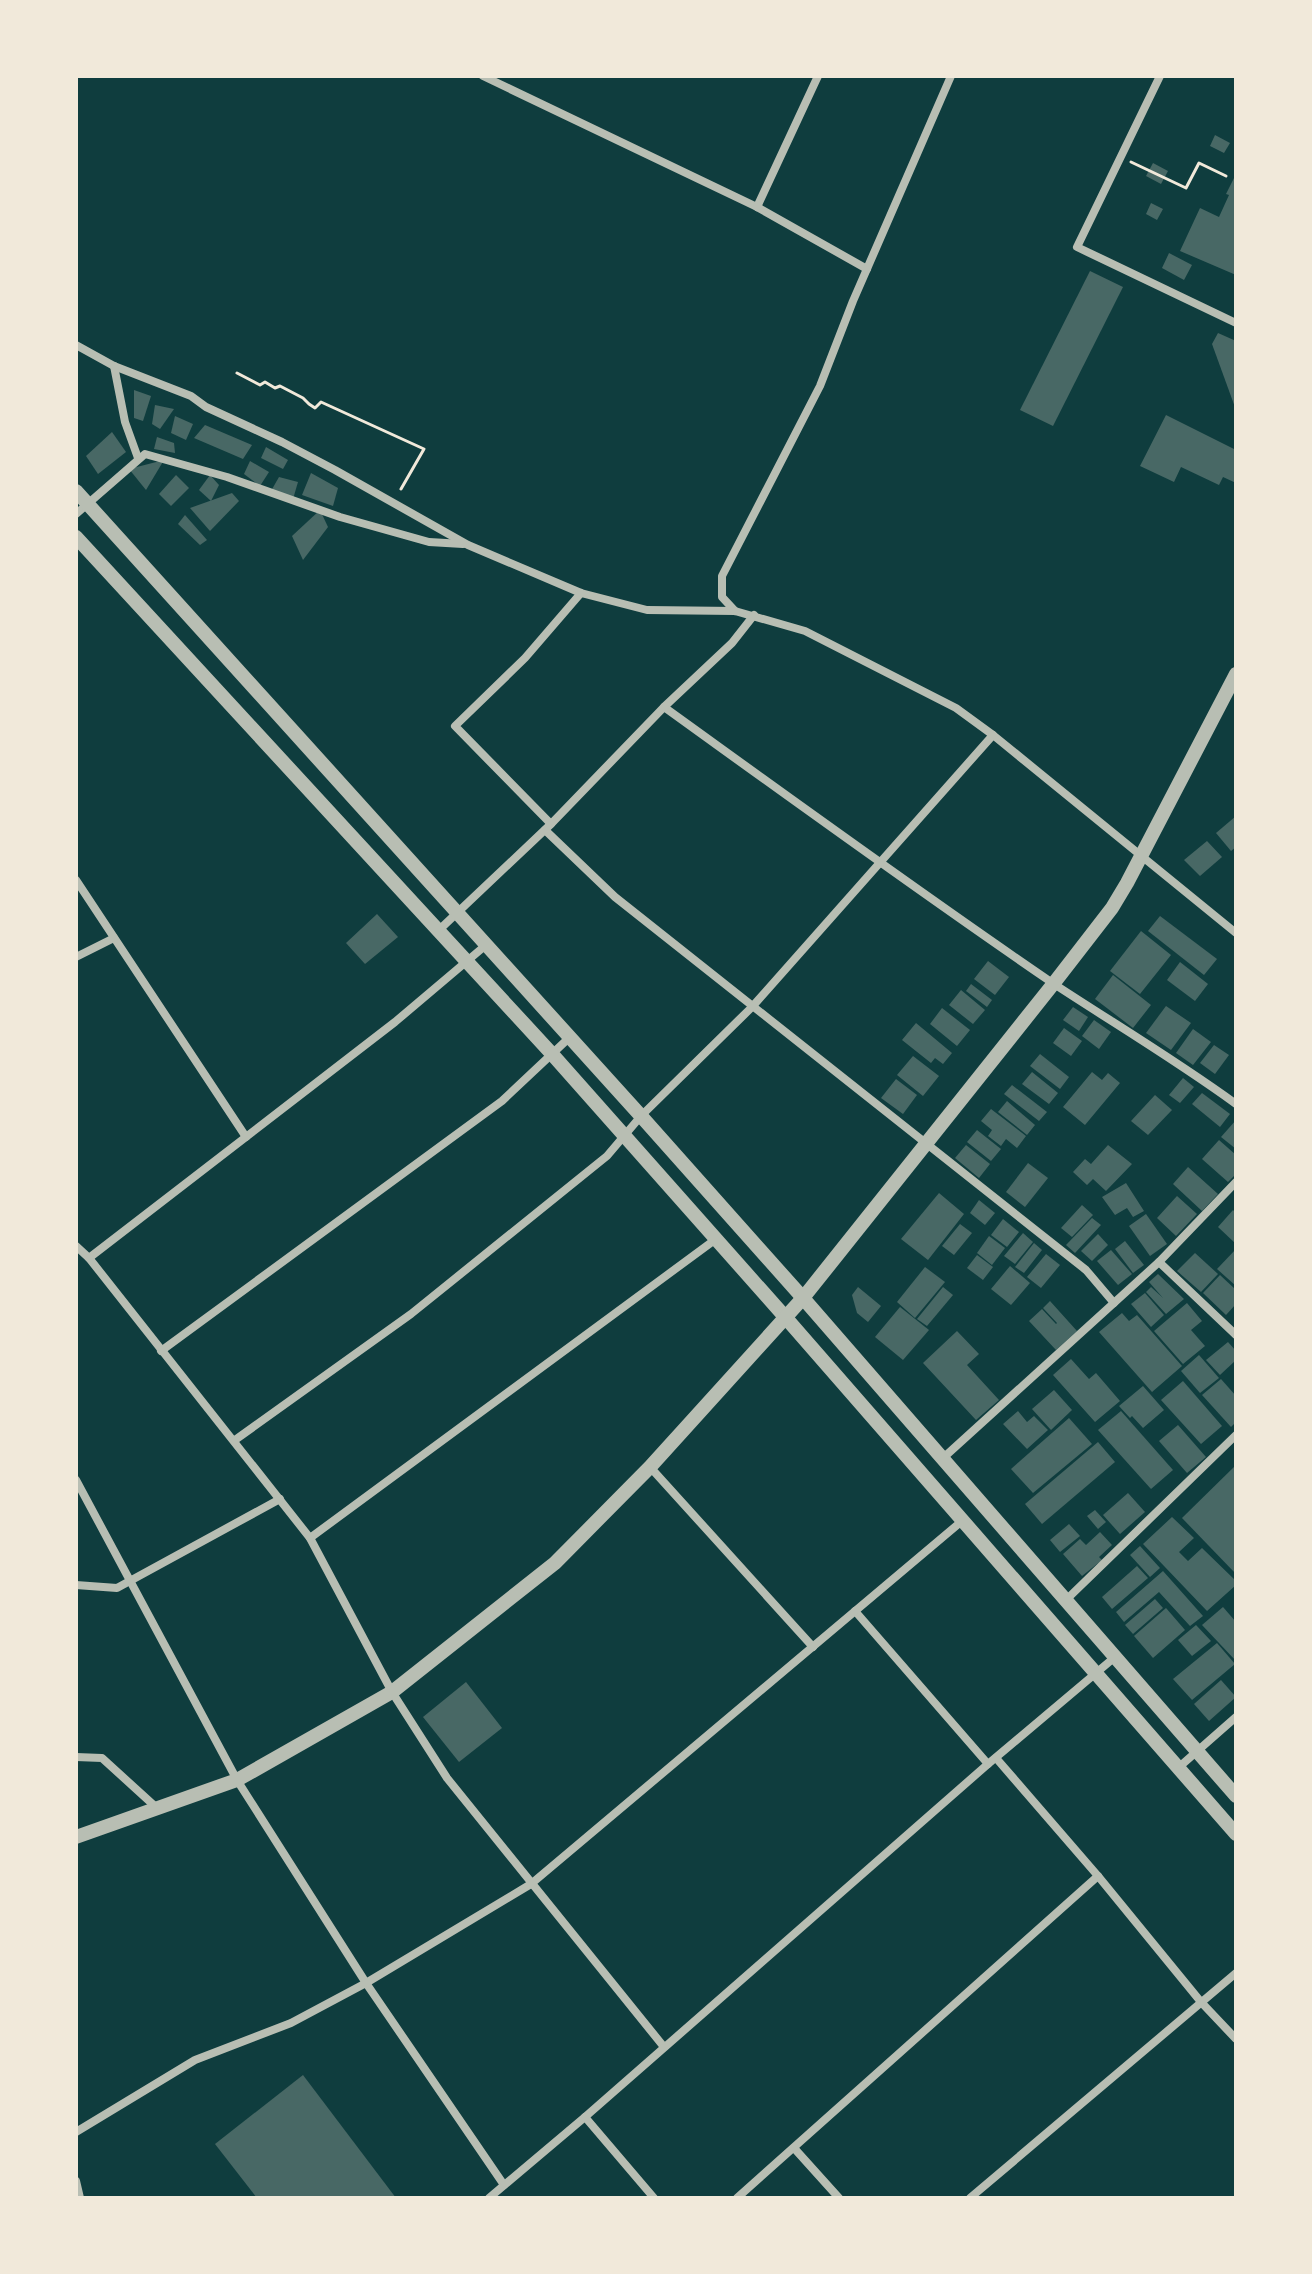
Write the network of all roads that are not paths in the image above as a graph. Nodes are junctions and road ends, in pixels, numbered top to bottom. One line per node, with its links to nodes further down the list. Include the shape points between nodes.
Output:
1 (483, 76): 5 (street)
2 (818, 76): 5 (street)
3 (951, 76): 6 (street)
4 (1160, 76): 7 (street, via 1077,247)
5 (757, 207): 6 (street)
6 (867, 269): 16 (street, via 820,386 722,576 722,597)
7 (1236, 323)
8 (76, 345): 9 (street)
9 (114, 366): 10 (street); 14 (street, via 191,396)
10 (138, 458): 12 (street); 14 (street, via 145,454 227,477 429,542)
11 (76, 491): 12 (street)
12 (82, 509): 25 (street)
13 (76, 537): 26 (street)
14 (468, 545): 15 (street)
15 (581, 593): 16 (street, via 647,610); 21 (street, via 525,658 455,726)
16 (735, 611): 17 (street)
17 (754, 615): 19 (street); 20 (street, via 805,631 956,708)
18 (1236, 674): 22 (street)
19 (664, 707): 21 (street); 23 (street)
20 (993, 735): 22 (street); 23 (street)
21 (548, 827): 25 (street); 33 (street, via 615,897)
22 (1141, 856): 27 (street); 32 (street, via 1112,908)
23 (881, 864): 32 (street); 33 (street)
24 (76, 880): 28 (street)
25 (457, 912): 26 (street); 29 (street)
26 (439, 930): 31 (street)
27 (1236, 933)
28 (114, 938): 30 (street); 39 (street)
29 (486, 945): 31 (street); 34 (street)
30 (76, 957)
31 (467, 961): 35 (street); 39 (street)
32 (1054, 983): 36 (street); 40 (street)
33 (752, 1007): 37 (street); 40 (street)
34 (570, 1037): 35 (street); 37 (street)
35 (552, 1054): 38 (street); 50 (street, via 502,1101)
36 (1236, 1104)
37 (641, 1116): 38 (street); 46 (street)
38 (625, 1136): 42 (street); 52 (street, via 411,1314)
39 (246, 1137): 44 (street)
40 (926, 1143): 46 (street); 47 (street, via 1086,1270)
41 (1236, 1182): 45 (street)
42 (716, 1239): 48 (street); 58 (street)
43 (76, 1246): 44 (street)
44 (89, 1258): 50 (street)
45 (1159, 1262): 47 (street); 49 (street)
46 (803, 1298): 48 (street); 53 (street)
47 (1114, 1303): 53 (street)
48 (786, 1318): 54 (street); 57 (street)
49 (1236, 1335)
50 (161, 1351): 52 (street)
51 (1236, 1435): 61 (street)
52 (235, 1440): 56 (street)
53 (942, 1459): 61 (street)
54 (650, 1467): 63 (street); 66 (street, via 555,1563)
55 (76, 1480): 59 (street)
56 (280, 1499): 58 (street); 59 (street)
57 (962, 1521): 62 (street); 65 (street)
58 (310, 1538): 66 (street)
59 (130, 1581): 60 (street, via 117,1588); 72 (street)
60 (76, 1585)
61 (1066, 1600): 64 (street)
62 (855, 1611): 63 (street); 70 (street)
63 (813, 1647): 78 (street)
64 (1115, 1657): 65 (street); 68 (street)
65 (1096, 1674): 70 (street); 71 (street)
66 (392, 1692): 72 (street); 78 (street, via 447,1778)
67 (1236, 1717): 68 (street)
68 (1198, 1751): 71 (street); 73 (street)
69 (76, 1757): 74 (street, via 102,1758)
70 (992, 1761): 77 (street); 83 (street)
71 (1178, 1768): 75 (street)
72 (237, 1780): 74 (street); 80 (street)
73 (1236, 1796)
74 (158, 1809): 76 (street)
75 (1236, 1834)
76 (76, 1837)
77 (1098, 1876): 81 (street); 86 (street)
78 (531, 1884): 80 (street); 83 (street)
79 (1236, 1973): 81 (street)
80 (366, 1983): 85 (street, via 291,2023 195,2060); 88 (street)
81 (1201, 2002): 82 (street); 94 (street)
82 (1236, 2039)
83 (664, 2047): 84 (street)
84 (585, 2117): 88 (street); 91 (street)
85 (76, 2132)
86 (794, 2148): 92 (street); 93 (street)
87 (76, 2181): 89 (street)
88 (504, 2185): 90 (street)
89 (80, 2198)
90 (489, 2198)
91 (654, 2198)
92 (737, 2198)
93 (839, 2198)
94 (970, 2198)

